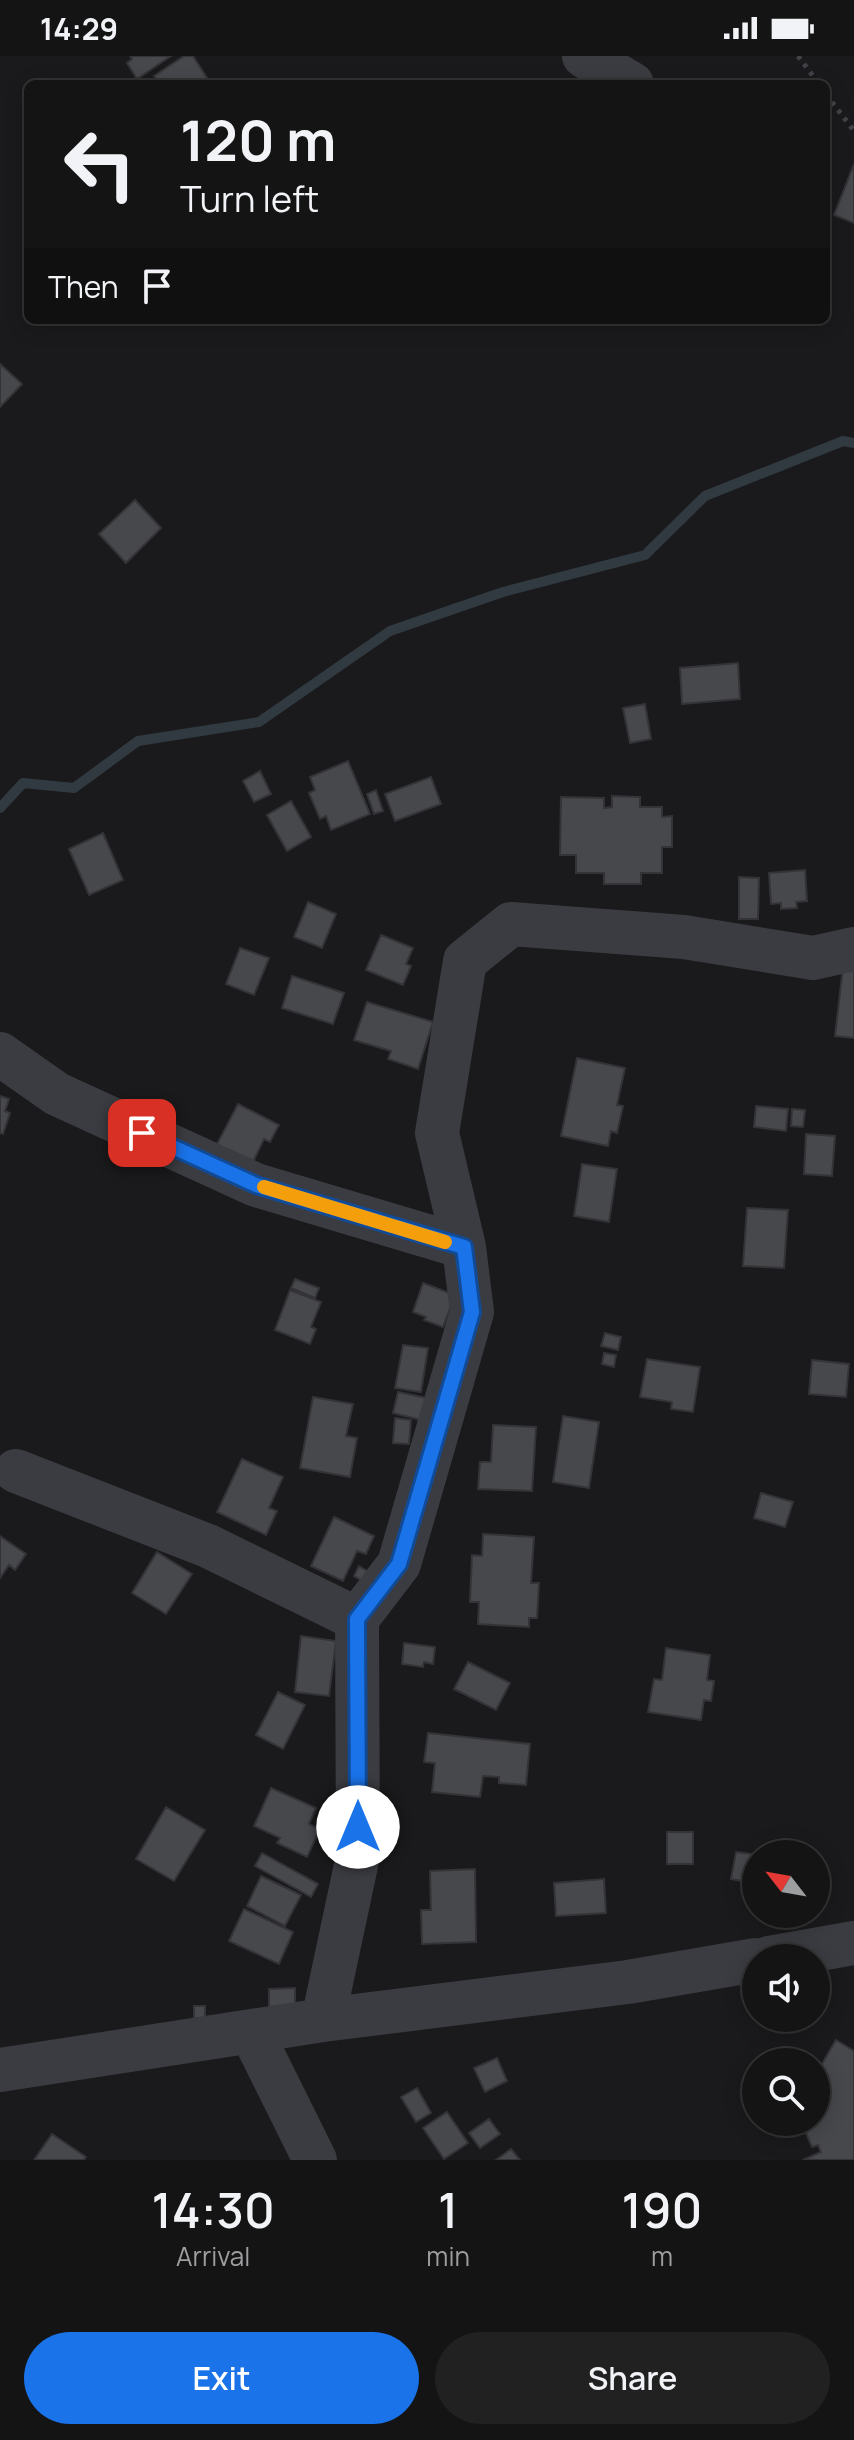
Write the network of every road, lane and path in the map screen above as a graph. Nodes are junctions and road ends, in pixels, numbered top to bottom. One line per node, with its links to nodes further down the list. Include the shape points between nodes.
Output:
1 (584, 56): 3 (street)
2 (798, 56): 4 (path)
3 (625, 80)
4 (816, 80)
5 (830, 99): 6 (path)
6 (854, 131)
7 (854, 949): 9 (street, via 813,958 684,937 511,924 465,961 437,1133)
8 (0, 1054): 9 (street, via 57,1094 256,1185)
9 (464, 1247): 11 (street, via 472,1312 399,1564)
10 (16, 1471): 11 (street, via 208,1546)
11 (357, 1619): 15 (street, via 358,1856)
12 (854, 1943): 13 (street)
13 (830, 1947)
14 (742, 1962): 15 (street)
15 (323, 2020): 16 (street)
16 (252, 2033): 17 (street); 18 (street)
17 (0, 2070)
18 (315, 2160)

